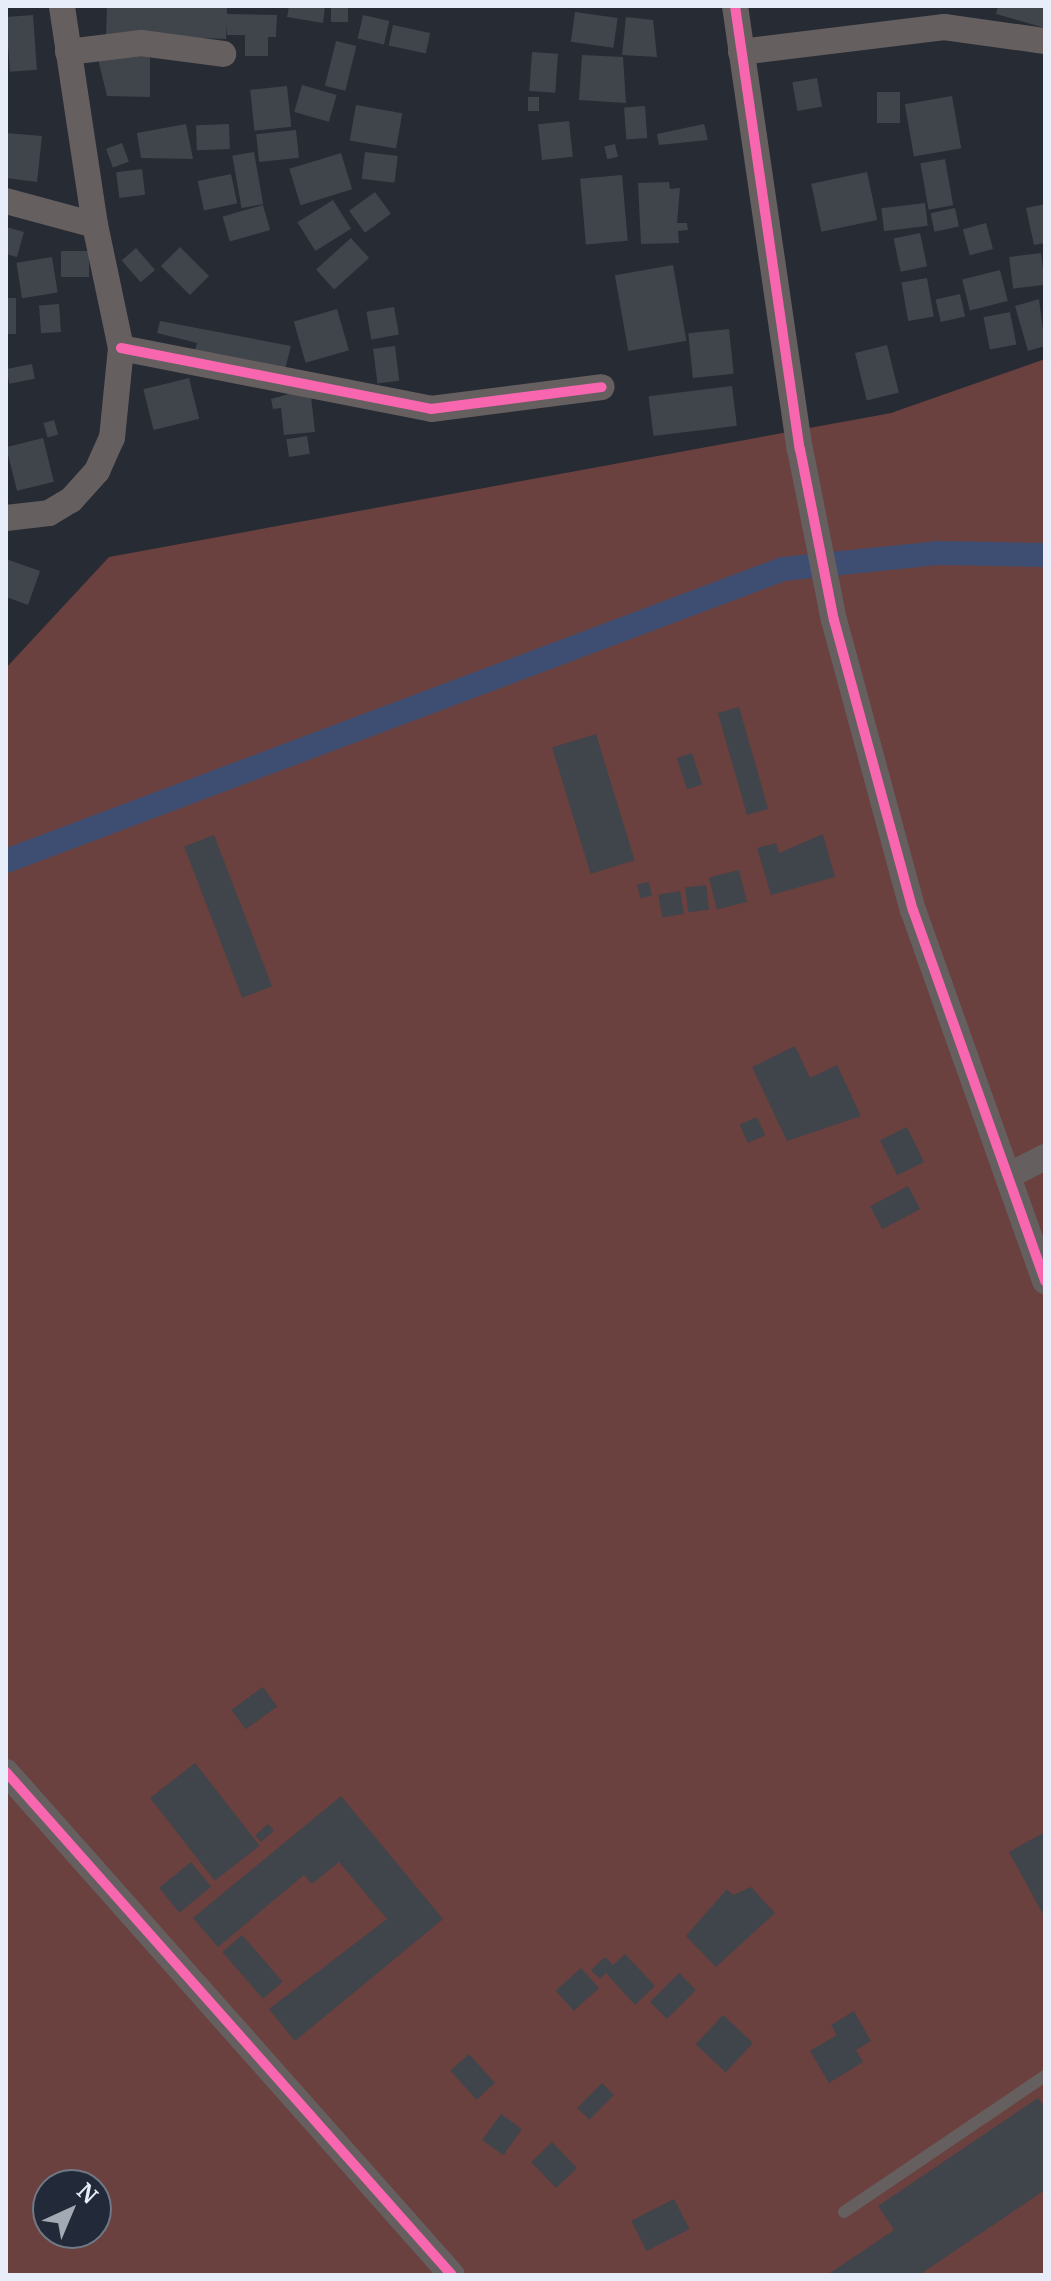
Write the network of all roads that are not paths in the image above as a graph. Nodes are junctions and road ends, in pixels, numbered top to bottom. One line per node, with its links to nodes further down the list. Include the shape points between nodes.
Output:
1 (62, 6): 4 (street)
2 (735, 6): 5 (street)
3 (1045, 41): 5 (street, via 944,27)
4 (68, 52): 6 (street, via 141,43); 8 (street)
5 (741, 52): 13 (street, via 800,449 834,620 913,910)
6 (223, 54)
7 (6, 201): 8 (street)
8 (95, 225): 9 (street)
9 (121, 348): 10 (street, via 431,409); 11 (street, via 112,438 97,471 49,513)
10 (602, 387)
11 (6, 518)
12 (1045, 1157): 13 (street)
13 (1008, 1176): 14 (street)
14 (1045, 1281)
15 (6, 1772): 18 (street)
16 (1045, 2076): 17 (lane)
17 (844, 2212)
18 (452, 2275)

